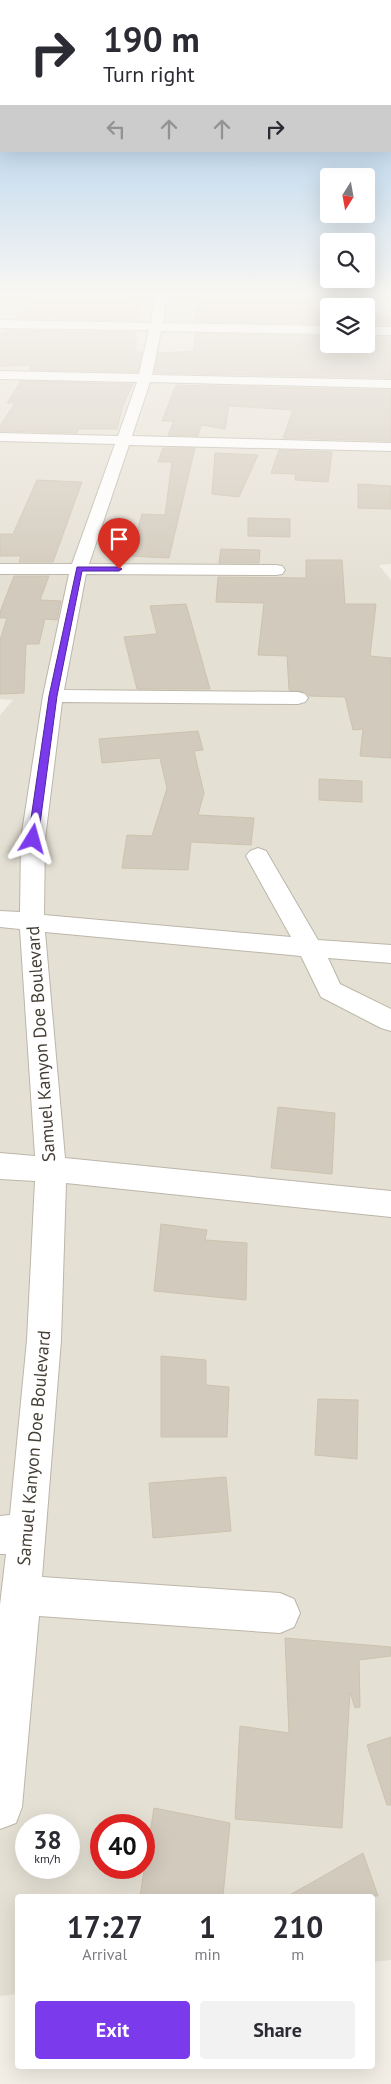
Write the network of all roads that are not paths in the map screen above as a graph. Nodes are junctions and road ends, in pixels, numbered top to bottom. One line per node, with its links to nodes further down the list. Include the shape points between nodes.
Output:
1 (139, 393): 3 (street, Samuel Kanyon Doe Boulevard)
2 (0, 437): 3 (street)
3 (123, 441): 4 (street); 5 (street, Samuel Kanyon Doe Boulevard)
4 (391, 447)
5 (79, 568): 6 (street); 7 (street); 8 (street, Samuel Kanyon Doe Boulevard)
6 (0, 569)
7 (276, 570)
8 (53, 696): 9 (street); 12 (street, Samuel Kanyon Doe Boulevard, via 33,839)
9 (298, 698)
10 (258, 856): 13 (street)
11 (0, 919): 12 (street)
12 (32, 921): 13 (street); 17 (street, Samuel Kanyon Doe Boulevard)
13 (310, 948): 14 (street); 15 (street, via 330,990)
14 (391, 954)
15 (391, 1021)
16 (0, 1166): 17 (street)
17 (51, 1169): 18 (street); 19 (street, Samuel Kanyon Doe Boulevard, via 44,1340)
18 (391, 1204)
19 (14, 1534): 20 (street, Samuel Kanyon Doe Boulevard)
20 (21, 1595): 21 (street); 22 (street, Samuel Kanyon Doe Boulevard)
21 (280, 1613)
22 (0, 1807)

